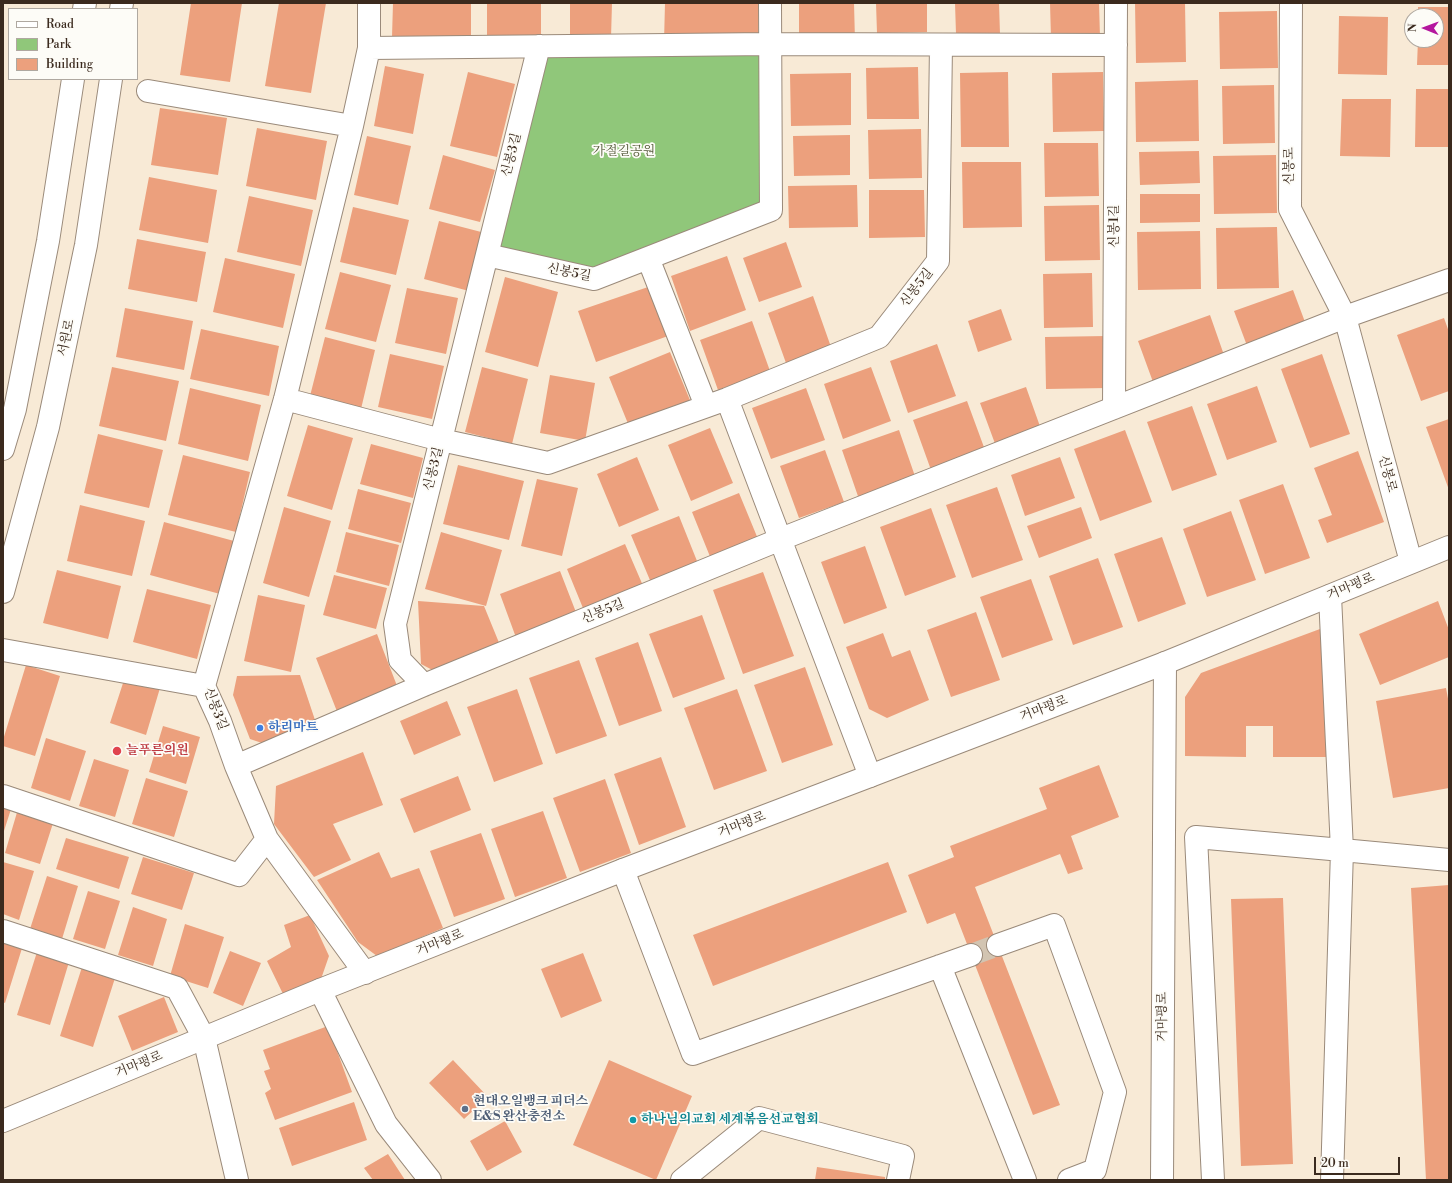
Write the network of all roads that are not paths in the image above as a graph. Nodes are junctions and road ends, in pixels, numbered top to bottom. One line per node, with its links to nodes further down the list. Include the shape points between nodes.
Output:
1 (369, 3): 9 (street, 신봉3길)
2 (770, 3): 5 (street)
3 (1116, 3): 6 (street, 신봉1길)
4 (1291, 3): 17 (street, 신봉로, via 1290,209)
5 (770, 44): 7 (street); 8 (street); 15 (street, 신봉5길, via 771,210)
6 (1116, 45): 8 (street); 21 (street, 신봉1길)
7 (539, 46): 9 (street); 14 (street, 신봉3길)
8 (941, 46): 19 (street, 신봉5길, via 938,261 879,337)
9 (369, 48): 13 (street, 신봉3길)
10 (73, 80): 23 (street, via 48,241 15,409)
11 (111, 80): 27 (street, 서원로, via 86,245 48,427)
12 (148, 90): 13 (street)
13 (352, 126): 18 (street, 신봉3길)
14 (487, 255): 15 (street, 신봉5길, via 594,279); 22 (street, 신봉3길)
15 (648, 258): 20 (street)
16 (1449, 280): 17 (street)
17 (1345, 317): 21 (street); 26 (street, 신봉로)
18 (285, 399): 22 (street, 신봉5길); 32 (street, 신봉3길)
19 (727, 399): 20 (street, 신봉5길); 24 (street)
20 (706, 406): 22 (street, 신봉5길, via 548,463)
21 (1114, 408): 24 (street, 신봉5길)
22 (441, 440): 31 (street, 신봉3길, via 395,624 400,660)
23 (3, 449)
24 (781, 539): 31 (street, 신봉5길); 34 (street)
25 (1449, 547): 26 (street, 거마평로)
26 (1411, 562): 28 (street, 거마평로)
27 (3, 592)
28 (1330, 596): 30 (street, 거마평로); 37 (street)
29 (3, 650): 32 (street)
30 (1164, 663): 34 (street, 거마평로); 54 (street, 거마평로)
31 (424, 685): 33 (street)
32 (204, 686): 33 (street, 신봉3길)
33 (236, 766): 36 (street, 신봉3길)
34 (870, 776): 39 (street, 거마평로)
35 (3, 796): 36 (street, via 239,875)
36 (267, 839): 44 (street, 신봉3길)
37 (1342, 850): 38 (street); 55 (street, via 1196,838); 56 (street)
38 (1449, 860)
39 (623, 870): 43 (street, via 693,1054); 44 (street, 거마평로)
40 (3, 931): 46 (street, via 177,988)
41 (998, 945): 53 (street, via 1054,925 1115,1092 1095,1170)
42 (971, 955): 43 (street)
43 (940, 966): 52 (street)
44 (365, 973): 45 (street, 거마평로)
45 (320, 990): 46 (street, 거마평로); 49 (street, via 386,1124)
46 (204, 1038): 47 (street, 거마평로); 48 (street)
47 (3, 1121)
48 (237, 1180)
49 (430, 1180)
50 (682, 1180): 51 (street, via 759,1118 903,1156)
51 (898, 1180)
52 (1025, 1180)
53 (1069, 1180)
54 (1162, 1180)
55 (1213, 1180)
56 (1332, 1180)

